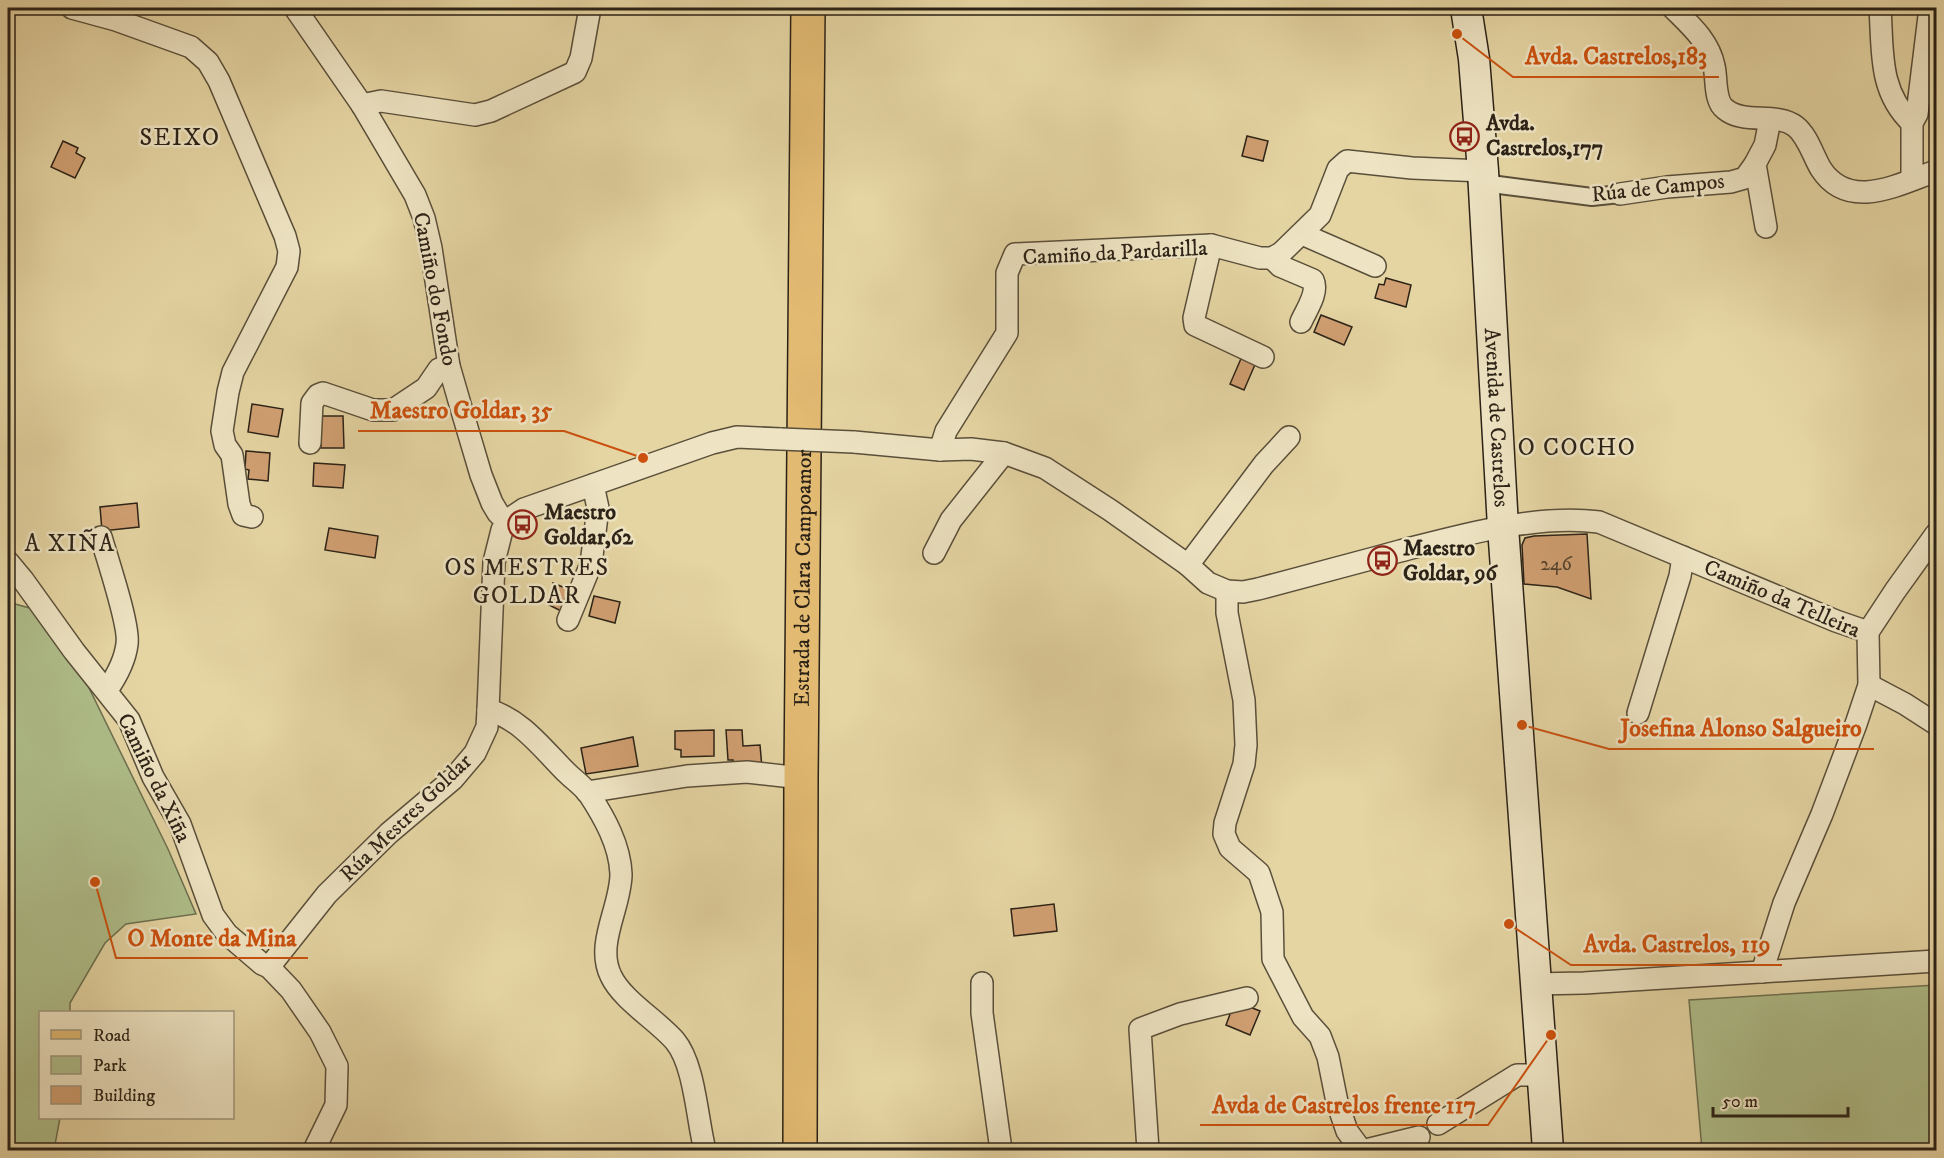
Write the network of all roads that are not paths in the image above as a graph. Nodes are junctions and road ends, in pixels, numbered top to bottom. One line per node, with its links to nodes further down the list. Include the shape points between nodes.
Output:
1 (72, 8): 31 (street, via 190,47 208,62 285,236 289,251 287,267 233,372 222,431 232,455 239,504 243,515)
2 (295, 8): 10 (street, Camiño do Fondo)
3 (590, 8): 10 (street, via 575,72 491,111 462,114 381,101)
4 (808, 8): 48 (main road, Estrada de Clara Campoamor)
5 (827, 8): 62 (main road, Estrada de Clara Campoamor)
6 (1466, 8): 15 (main road, Avenida de Castrelos)
7 (1672, 8): 11 (street, via 1709,48 1724,109)
8 (1881, 8): 12 (street, via 1884,74 1899,111)
9 (1930, 8): 12 (street, via 1917,114)
10 (362, 105): 25 (street, Camiño do Fondo, via 415,195 424,218)
11 (1770, 120): 13 (street, Rúa de Campos, via 1765,145); 16 (street, via 1785,122 1801,133 1834,185 1864,193)
12 (1912, 123): 16 (street)
13 (1755, 164): 17 (street, Rúa de Campos, via 1745,178 1731,182); 18 (street, Rúa de Campos)
14 (1936, 171): 16 (street)
15 (1483, 177): 17 (street, Rúa de Campos, via 1592,197); 19 (street, via 1347,161 1338,169 1320,215); 33 (main road, Avenida de Castrelos)
16 (1912, 180)
17 (1620, 194)
18 (1766, 227)
19 (1302, 234): 21 (street); 22 (street)
20 (1211, 245): 21 (street, Camiño da Pardarilla); 24 (street, via 1195,325); 28 (street, Camiño da Pardarilla, via 1015,254 1007,273 1007,333 946,430)
21 (1272, 258): 23 (street, via 1315,284)
22 (1375, 266)
23 (1301, 322)
24 (1263, 357)
25 (449, 366): 27 (street, via 439,369 426,388 393,410 373,410 323,393 318,395 312,403); 32 (street, Camiño do Fondo, via 481,475 492,503)
26 (1289, 437): 39 (street)
27 (310, 443)
28 (940, 450): 29 (street); 30 (street, bridge, via 736,436)
29 (1004, 453): 36 (street, via 951,520); 39 (street, via 1046,468)
30 (593, 485): 32 (street, via 524,509); 41 (street, via 598,508 591,564)
31 (252, 517)
32 (507, 522): 45 (street, Rúa Mestres Goldar, via 494,562)
33 (1503, 527): 37 (street, Camiño da Telleira, via 1587,520); 40 (street, via 1258,589); 54 (main road, Avenida de Castrelos)
34 (1936, 534): 42 (street)
35 (100, 537): 44 (street, via 128,643)
36 (934, 554)
37 (1683, 557): 42 (street, Camiño da Telleira); 46 (street, Camiño da Telleira)
38 (8, 562): 44 (street, Camiño da Xiña)
39 (1188, 565): 40 (street, via 1208,583)
40 (1227, 591): 65 (street, via 1227,613 1244,700 1246,745 1224,834 1230,848 1259,873 1270,899 1273,959 1303,1017 1320,1036 1347,1131)
41 (568, 620)
42 (1868, 632): 43 (street, Camiño da Telleira)
43 (1869, 685): 47 (street); 52 (street, Camiño da Telleira, via 1844,758 1784,903)
44 (107, 690): 51 (street, Camiño da Xiña, via 129,720 153,777 180,824 213,915 227,934)
45 (489, 710): 49 (street, via 504,714 534,739); 51 (street, Rúa Mestres Goldar, via 481,741 467,764 389,832 327,894)
46 (1638, 713)
47 (1936, 724)
48 (801, 778): 49 (street, via 747,772 687,776); 61 (main road, Estrada de Clara Campoamor)
49 (587, 792): 60 (street, via 613,836 621,873 605,948 606,962 623,993 676,1042 689,1070)
50 (1936, 961): 52 (street)
51 (269, 967): 59 (street, via 291,990 320,1032 337,1066 336,1105)
52 (1762, 972): 54 (street)
53 (982, 983): 63 (street, via 982,1012)
54 (1534, 984): 56 (main road, Avenida de Castrelos)
55 (1247, 998): 64 (street, via 1180,1014 1140,1029)
56 (1542, 1075): 57 (street, via 1517,1075); 67 (main road, Avenida de Castrelos)
57 (1438, 1124)
58 (1419, 1137): 66 (street)
59 (314, 1150)
60 (705, 1150)
61 (800, 1150)
62 (819, 1150)
63 (1001, 1150)
64 (1149, 1150)
65 (1361, 1150)
66 (1366, 1150)
67 (1548, 1150)

